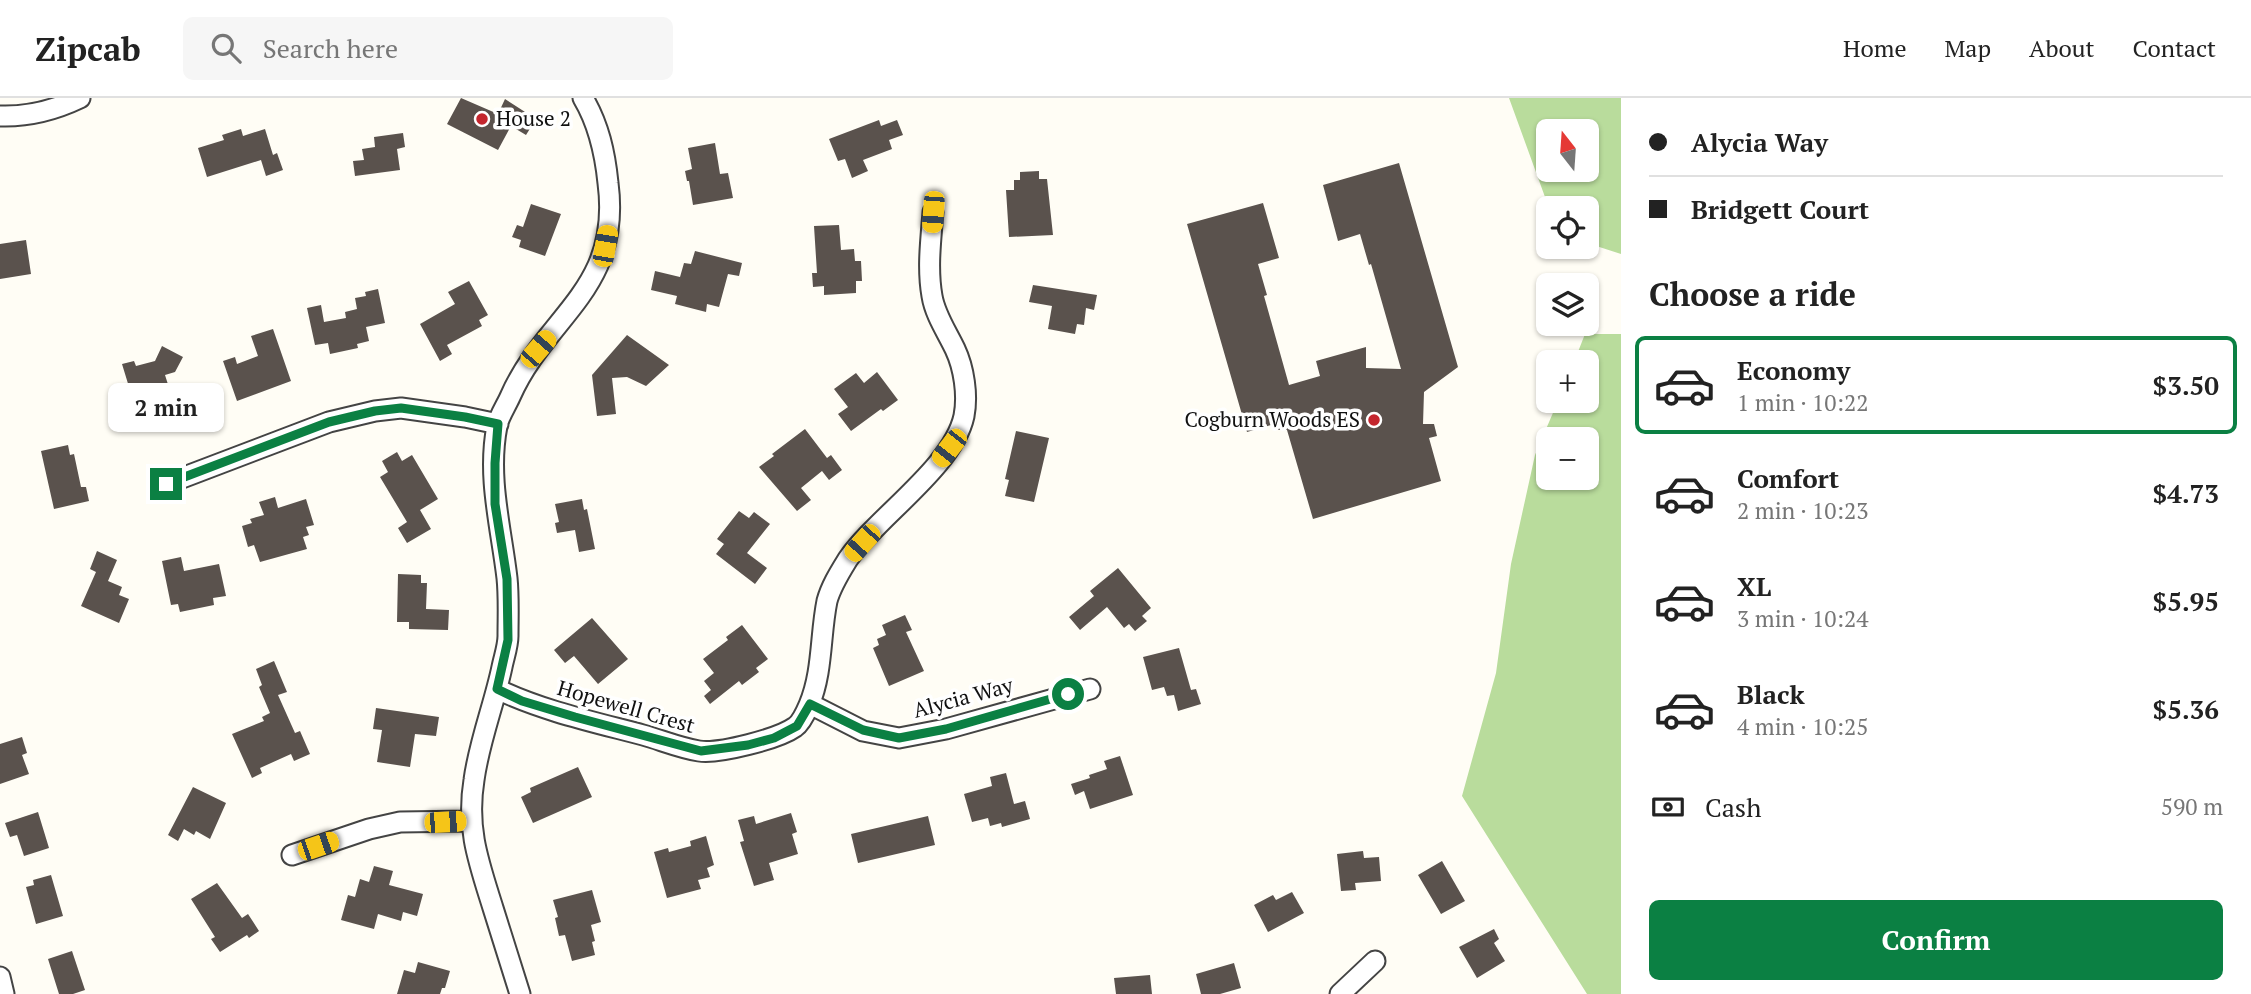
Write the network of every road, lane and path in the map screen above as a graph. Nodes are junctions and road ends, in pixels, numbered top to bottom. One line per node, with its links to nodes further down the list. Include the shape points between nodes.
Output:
1 (80, 98): 3 (street, via 39,113)
2 (583, 98): 5 (street, via 605,156 610,219 605,246 587,288 517,380)
3 (0, 116)
4 (933, 212): 9 (street, Hopewell Crest, via 932,298 962,370 964,417 934,468 850,556 836,578)
5 (498, 424): 6 (street, via 401,408 375,411 329,422); 7 (street, via 495,504 507,579 508,640)
6 (166, 484)
7 (497, 689): 9 (street, Hopewell Crest, via 522,701 701,751 774,738 797,726); 10 (street, via 474,777)
8 (1090, 689): 9 (street, Alycia Way, via 899,738 863,730)
9 (810, 704)
10 (470, 821): 11 (street, via 400,822); 15 (street, via 478,865)
11 (292, 855)
12 (1375, 961): 16 (street)
13 (0, 977): 14 (street)
14 (4, 994)
15 (520, 994)
16 (1340, 994)

